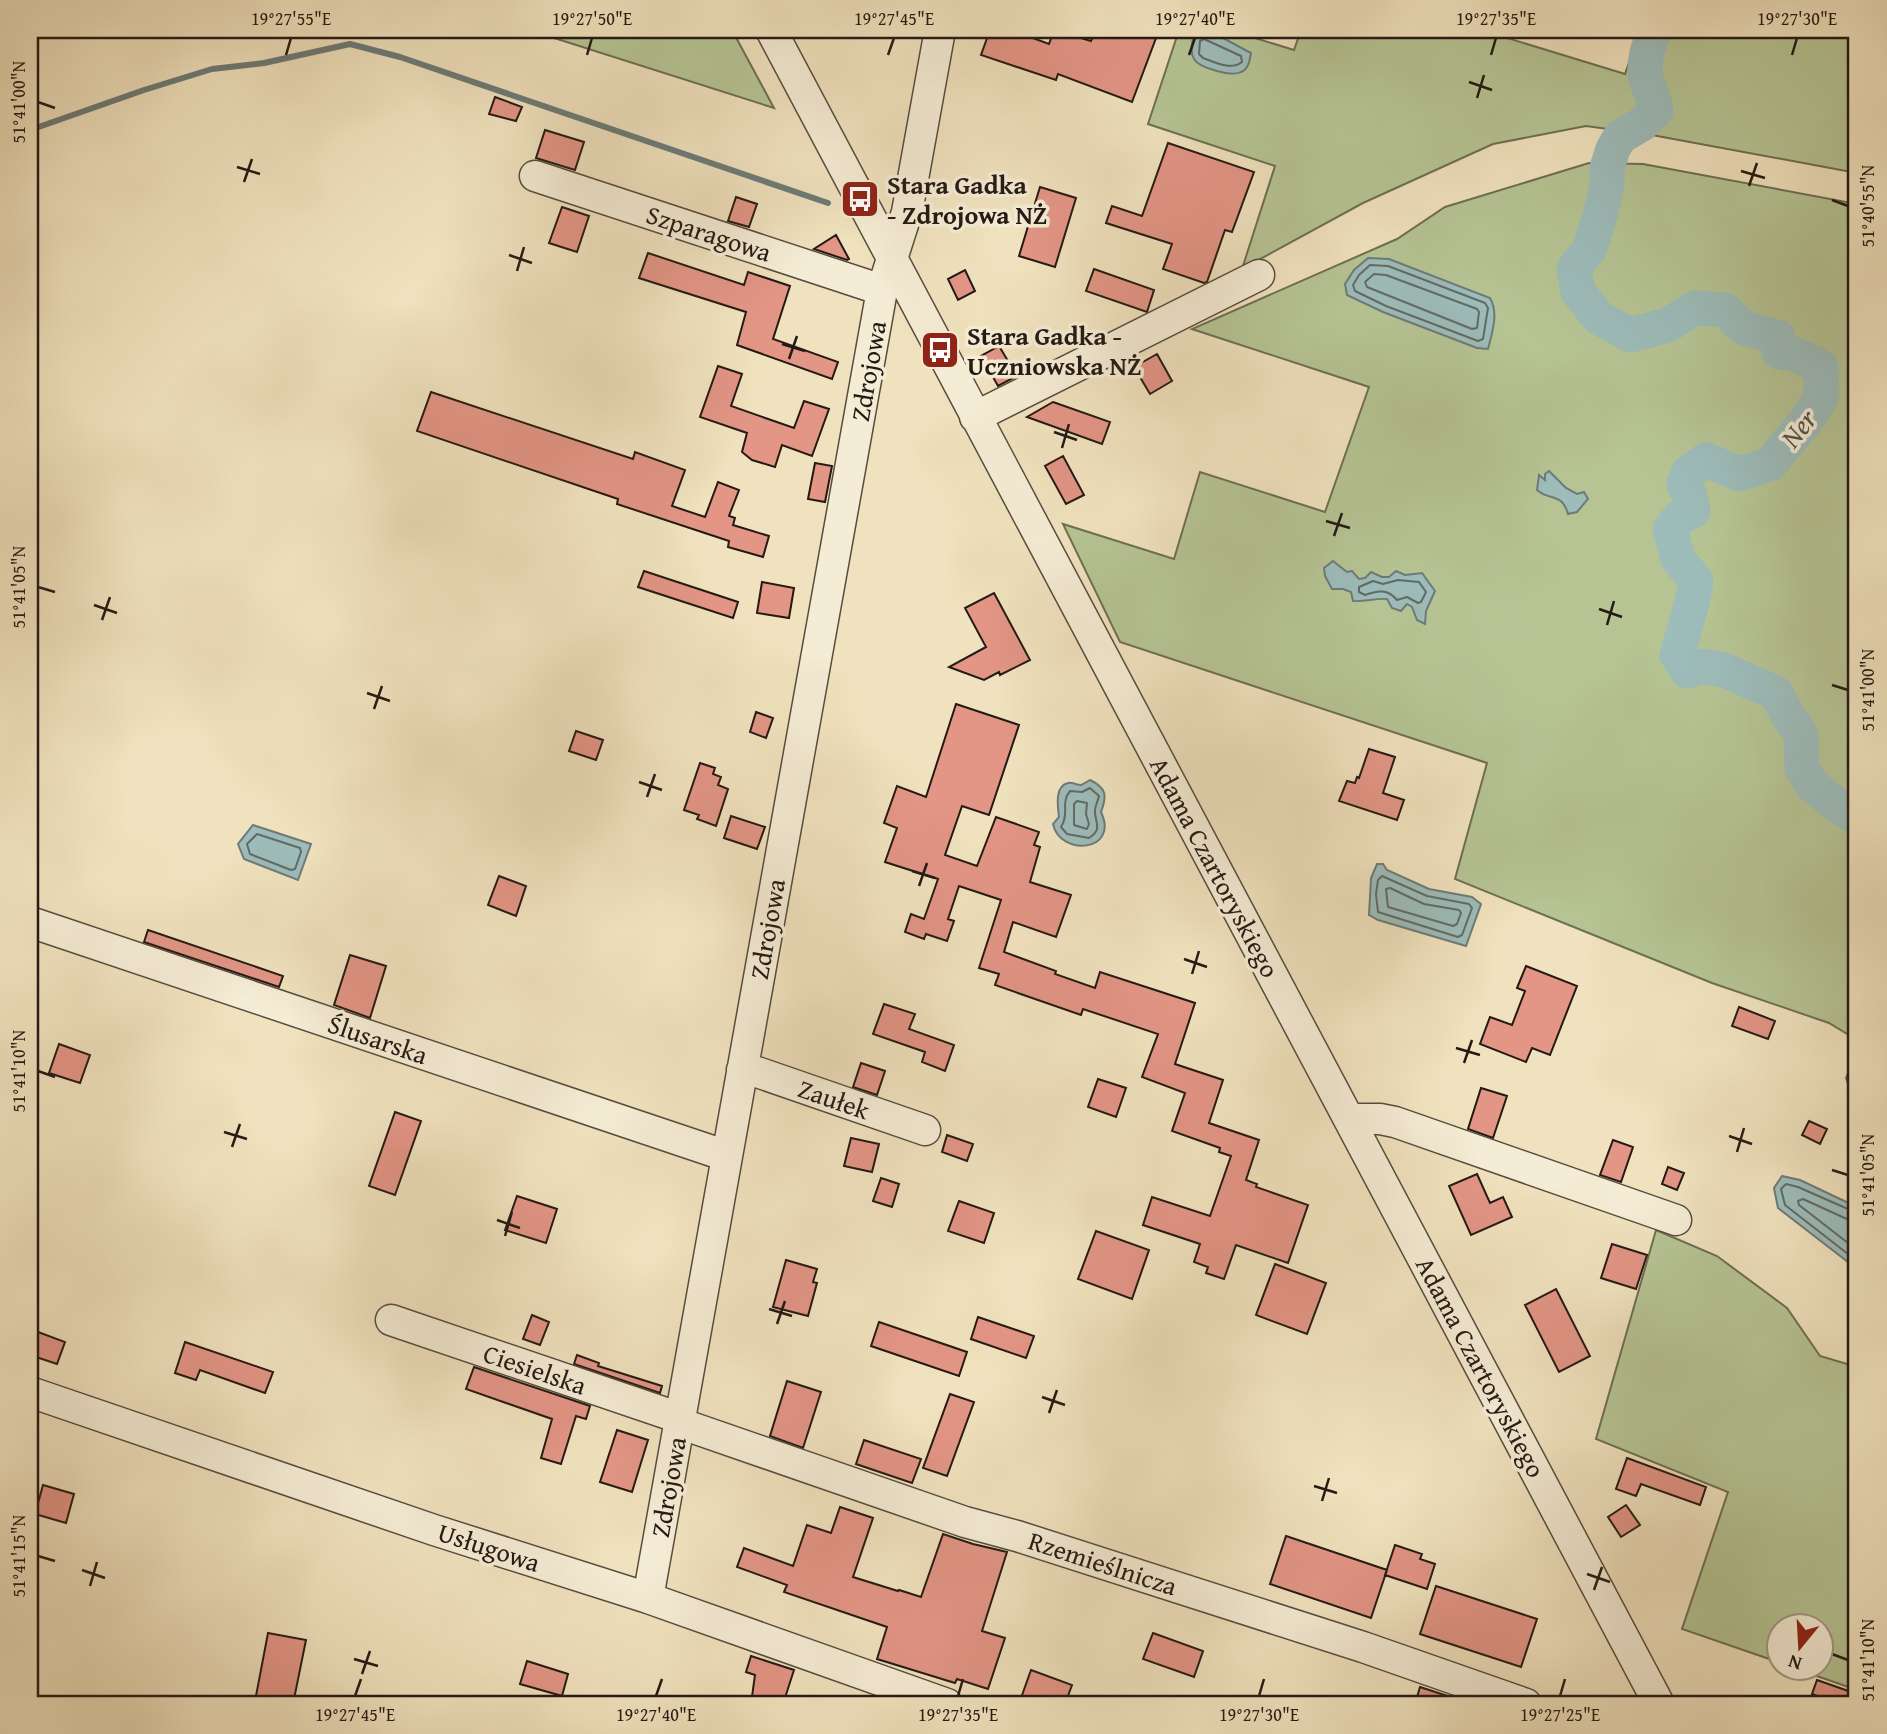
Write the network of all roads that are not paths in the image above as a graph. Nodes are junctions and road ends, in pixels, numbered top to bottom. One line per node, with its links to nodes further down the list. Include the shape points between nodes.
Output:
1 (771, 30): 4 (street, Adama Czartoryskiego)
2 (940, 30): 4 (street, Zdrojowa)
3 (535, 176): 6 (street, Szparagowa)
4 (893, 260): 6 (street, Zdrojowa); 7 (street, Adama Czartoryskiego)
5 (1259, 275): 7 (street)
6 (882, 290): 9 (street, Zdrojowa)
7 (975, 417): 10 (street, Adama Czartoryskiego)
8 (30, 922): 12 (street, Ślusarska)
9 (742, 1070): 11 (street, Zaułek); 12 (street, Zdrojowa)
10 (1350, 1119): 13 (street, via 1395,1122); 20 (street, Adama Czartoryskiego)
11 (925, 1130)
12 (727, 1156): 16 (street, Zdrojowa)
13 (1676, 1220)
14 (391, 1320): 16 (street, Ciesielska)
15 (30, 1392): 17 (street, Usługowa)
16 (679, 1421): 17 (street, Zdrojowa); 19 (street, Rzemieślnicza, via 965,1521 1363,1647)
17 (648, 1598): 18 (street, Usługowa)
18 (947, 1704)
19 (1526, 1704)
20 (1659, 1704)

